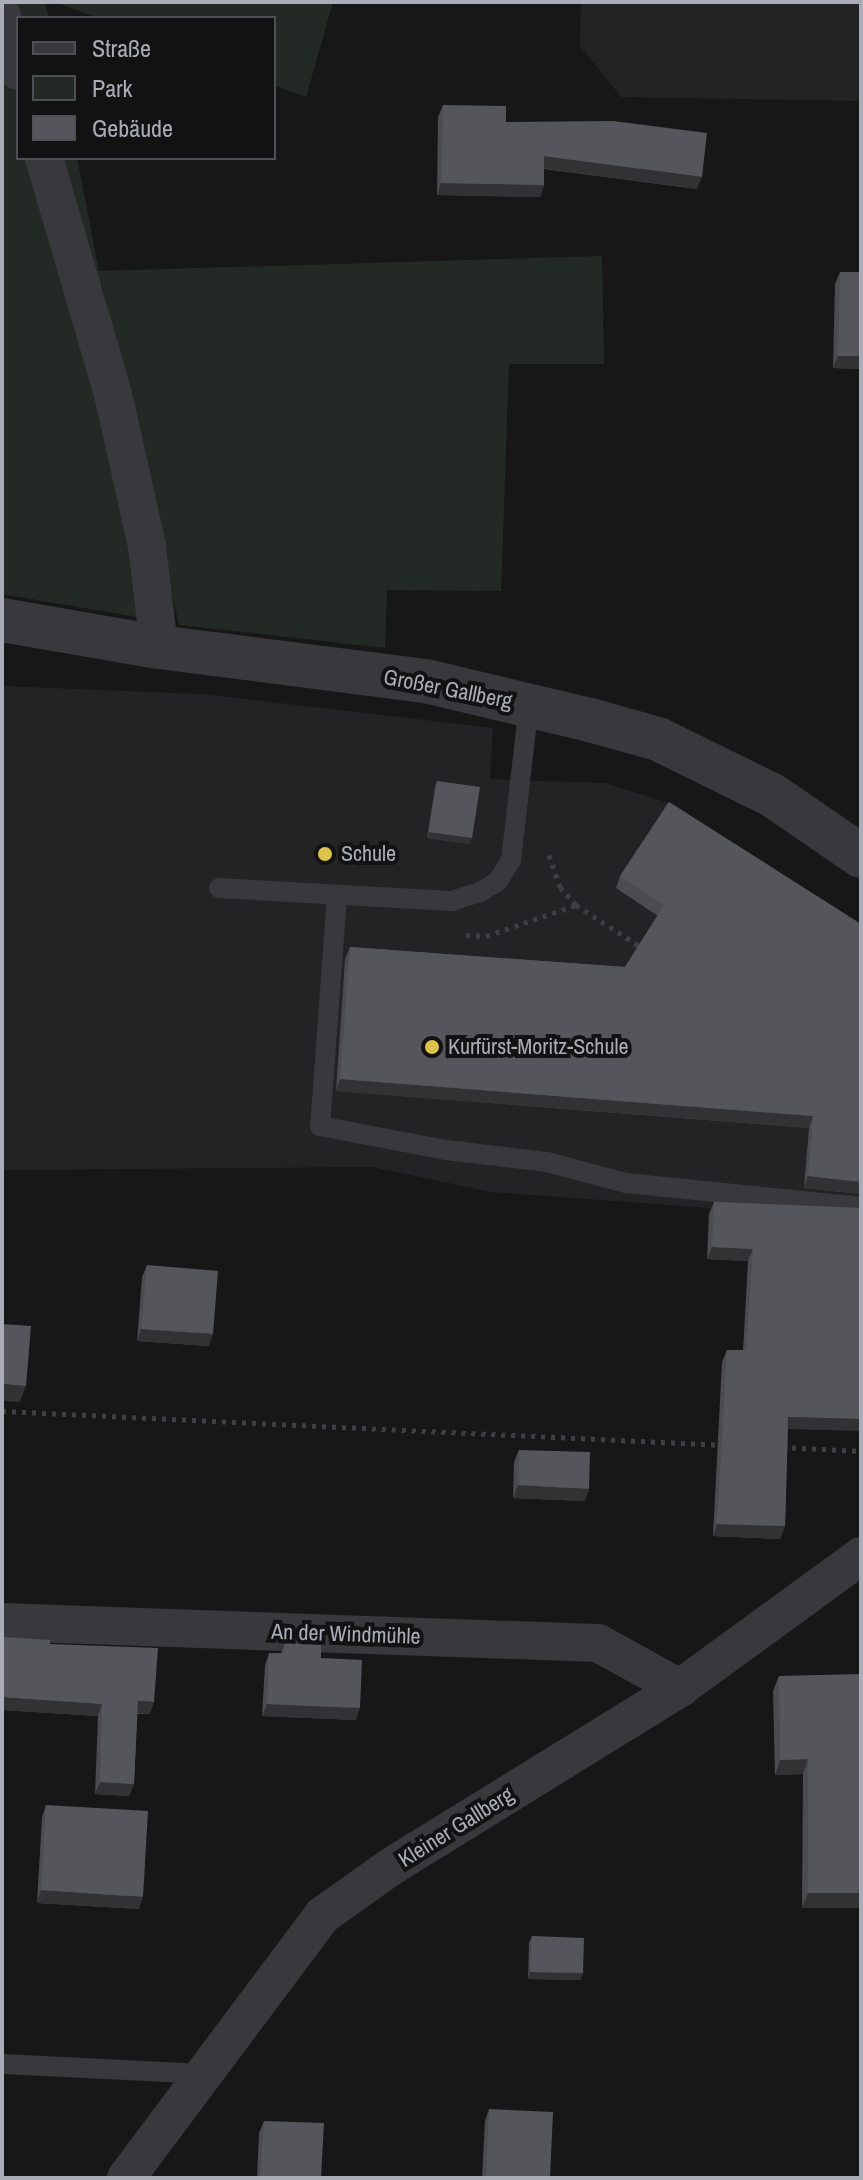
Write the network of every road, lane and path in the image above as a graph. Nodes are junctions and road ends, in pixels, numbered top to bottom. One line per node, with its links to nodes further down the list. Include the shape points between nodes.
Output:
1 (2, 16): 2 (street)
2 (16, 64)
3 (45, 160): 5 (street, via 113,394 147,546)
4 (2, 620): 5 (street, Großer Gallberg)
5 (159, 647): 6 (street, Großer Gallberg, via 426,681)
6 (529, 705): 7 (street, Großer Gallberg, via 658,739 772,795); 10 (lane, via 517,836 498,881 452,901)
7 (861, 856)
8 (560, 887): 11 (path, via 576,905)
9 (219, 888): 10 (lane)
10 (337, 896): 12 (lane, via 320,1126 547,1162 626,1183)
11 (641, 947)
12 (861, 1207)
13 (2, 1411): 14 (path)
14 (734, 1445)
15 (766, 1447): 16 (path)
16 (861, 1451)
17 (861, 1556): 19 (street, Kleiner Gallberg)
18 (2, 1622): 19 (street, An der Windmühle, via 598,1643)
19 (680, 1688): 21 (street, Kleiner Gallberg, via 392,1866 323,1915)
20 (2, 2064): 21 (lane)
21 (204, 2074): 22 (street, Kleiner Gallberg)
22 (126, 2178)

